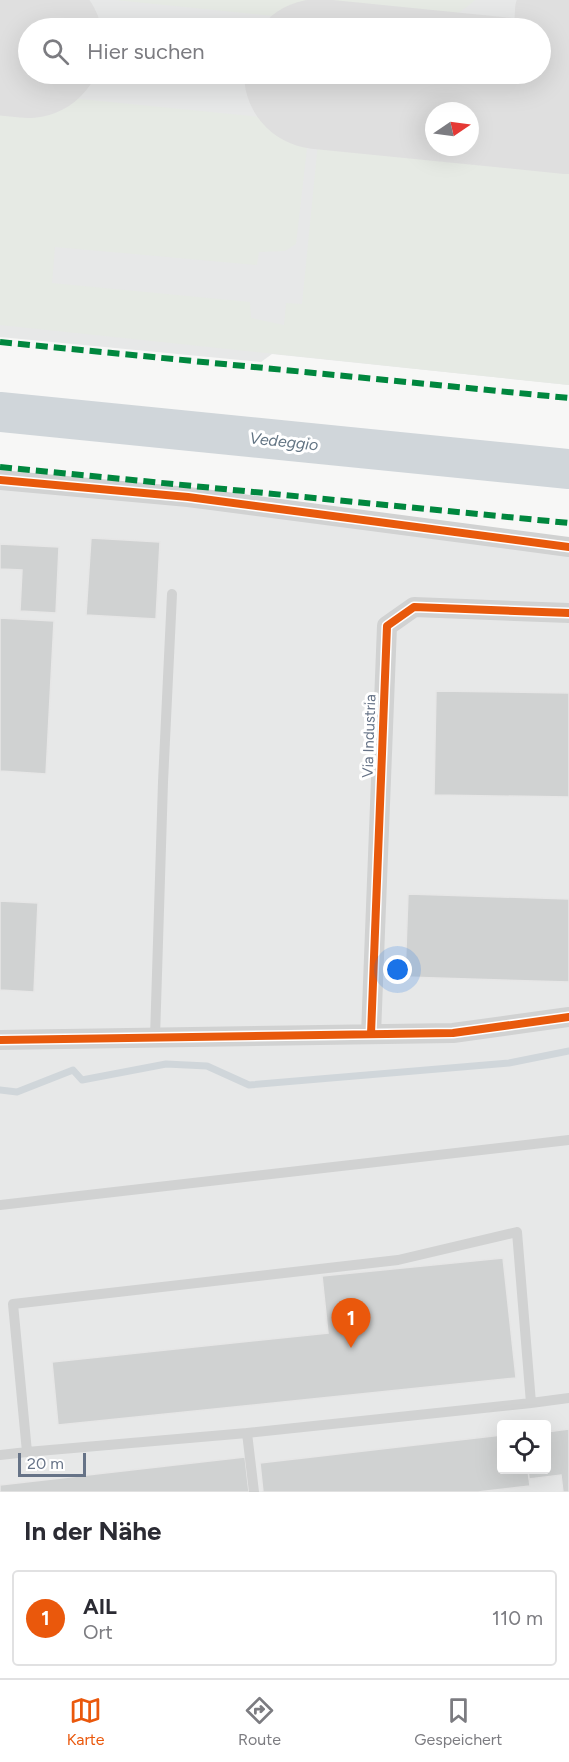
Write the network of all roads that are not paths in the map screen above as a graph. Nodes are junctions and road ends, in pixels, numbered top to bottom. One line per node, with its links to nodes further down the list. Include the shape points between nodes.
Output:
1 (0, 480): 2 (street, via 188,497)
2 (569, 547)
3 (172, 594): 7 (lane)
4 (569, 613): 6 (street, Via Industria, via 414,607 387,626)
5 (569, 1017): 6 (street, via 453,1033)
6 (371, 1034): 7 (street)
7 (155, 1038): 8 (street)
8 (0, 1040)
9 (569, 1140): 10 (lane)
10 (0, 1205)
11 (569, 1398): 12 (lane)
12 (531, 1403): 13 (lane); 14 (lane, via 516,1232 398,1260 13,1304)
13 (247, 1433): 14 (lane); 16 (lane)
14 (27, 1452): 15 (lane)
15 (0, 1455)
16 (254, 1492)

